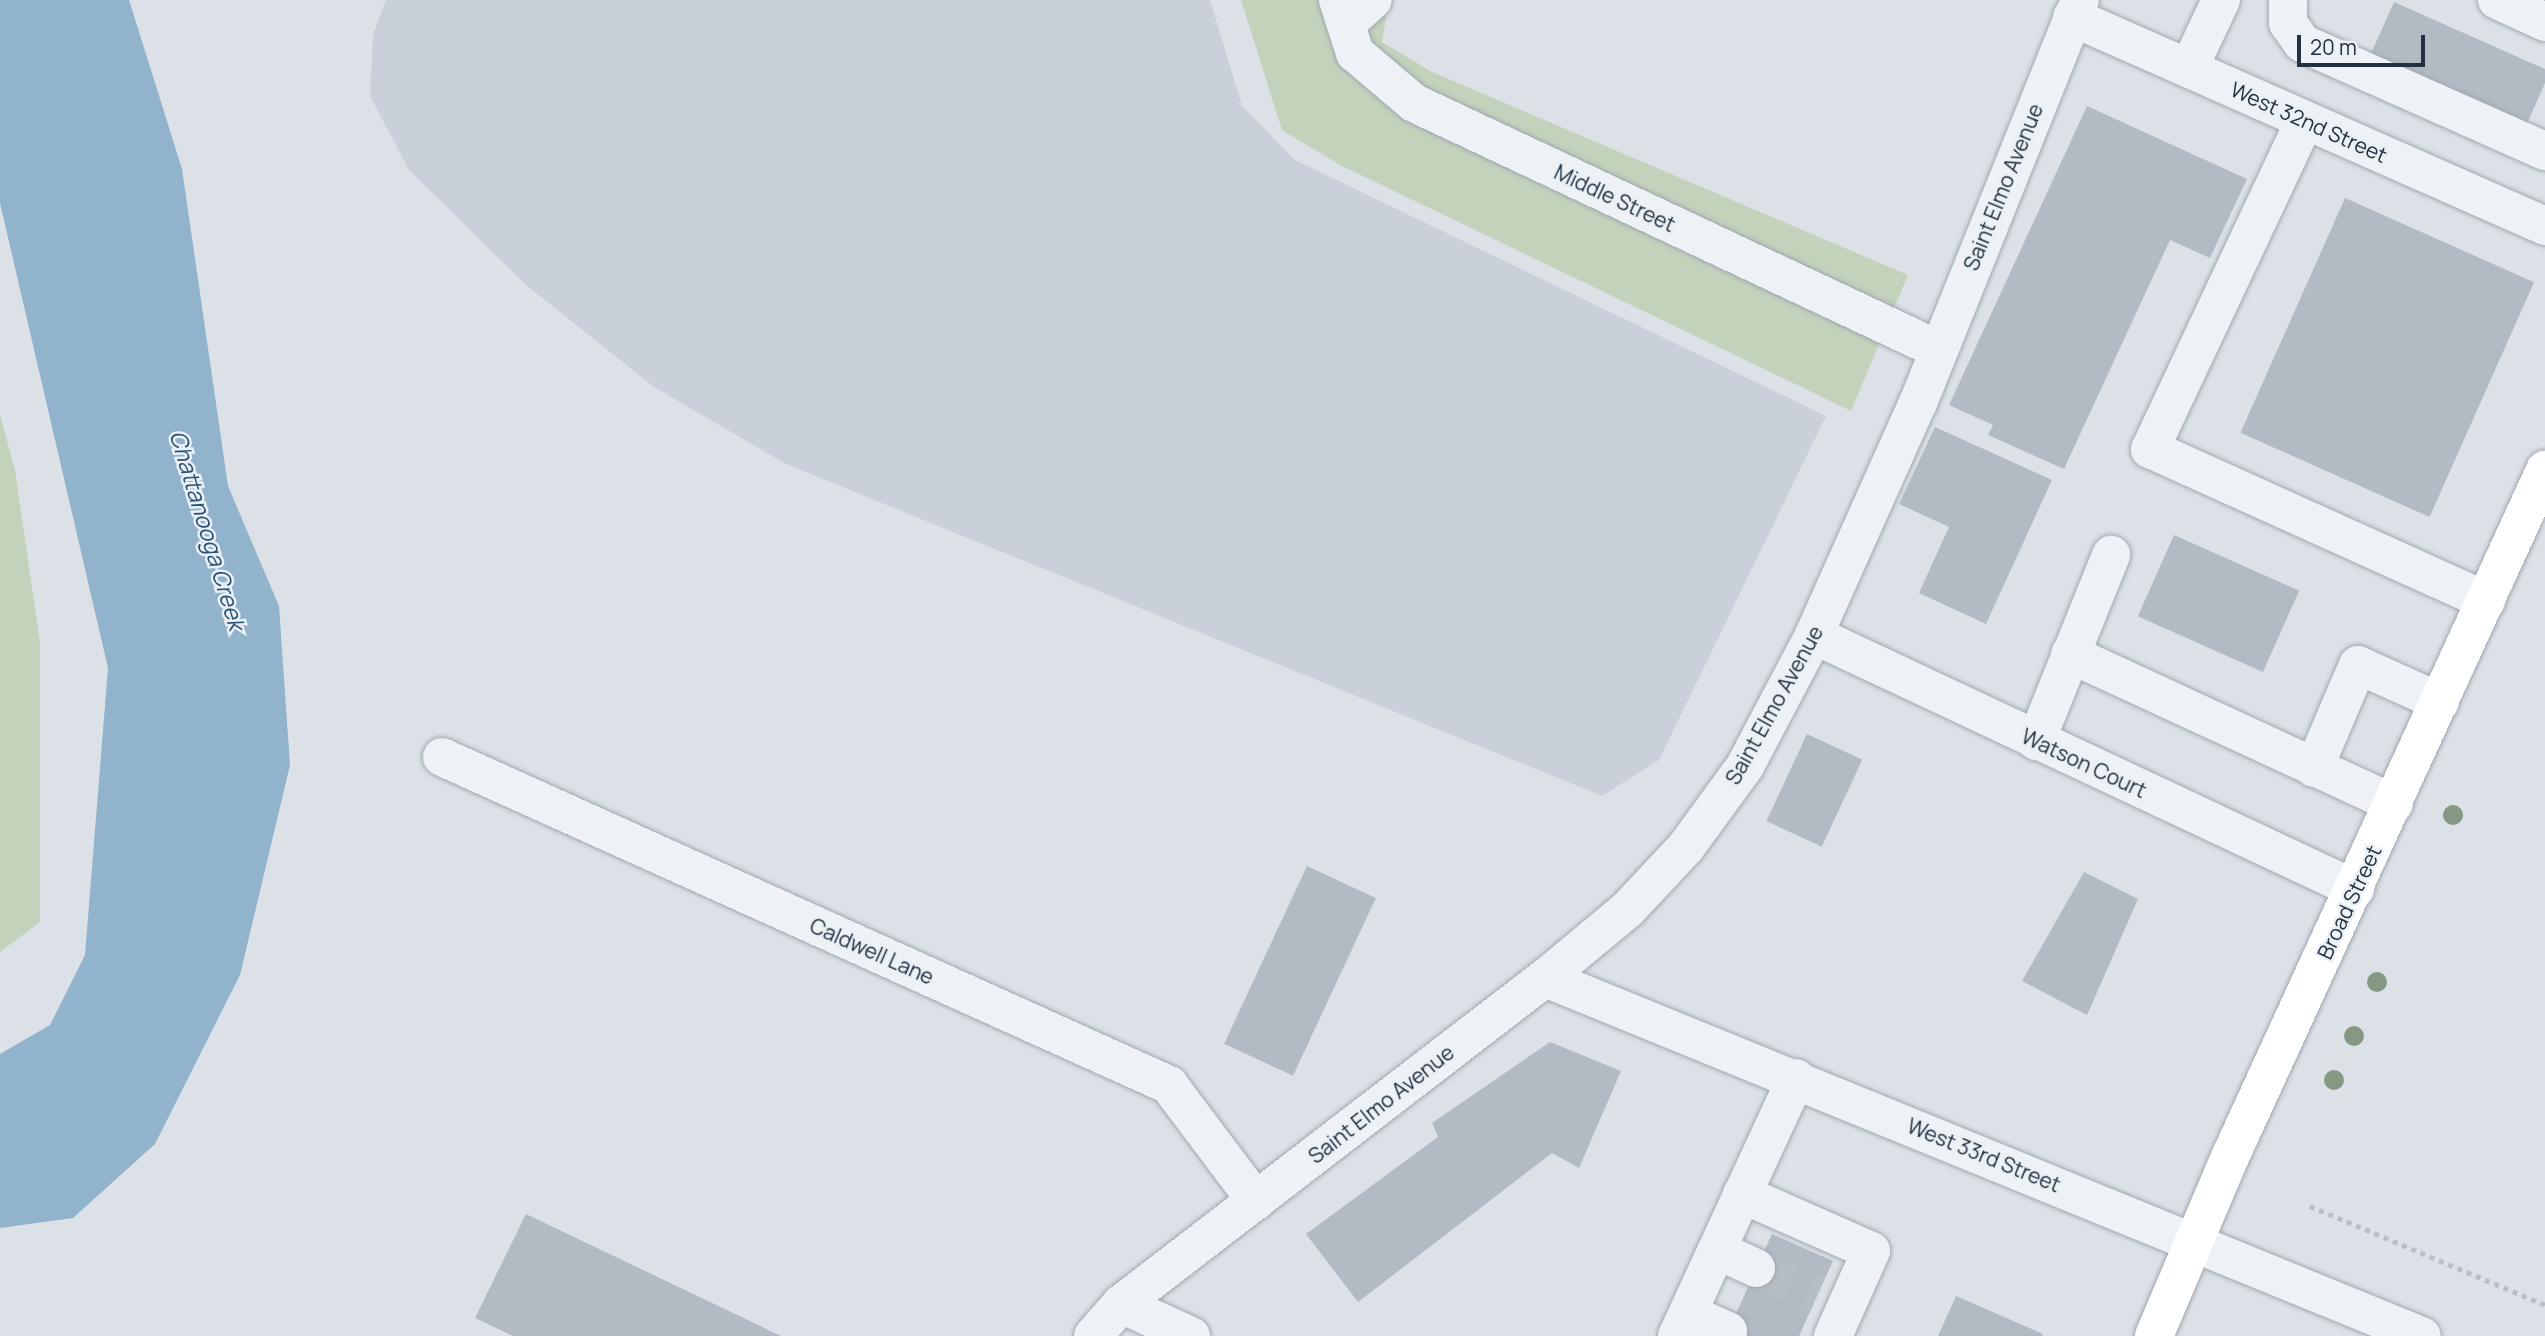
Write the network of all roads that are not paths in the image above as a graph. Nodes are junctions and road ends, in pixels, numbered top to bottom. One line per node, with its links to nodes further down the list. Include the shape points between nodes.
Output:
1 (2221, 0): 7 (street)
2 (2288, 0): 9 (street, via 2288,23 2302,43)
3 (2497, 0): 6 (street)
4 (1352, 8): 11 (street, Middle Street, via 1355,53 1413,103)
5 (2076, 8): 7 (street, West 32nd Street); 11 (street, Saint Elmo Avenue)
6 (2545, 22)
7 (2189, 68): 8 (street, West 32nd Street)
8 (2305, 120): 10 (street, West 32nd Street); 14 (street, via 2150,449)
9 (2545, 151)
10 (2545, 226)
11 (1937, 349): 15 (street, Saint Elmo Avenue, via 1918,403)
12 (2545, 470): 14 (main road, Broad Street)
13 (2111, 555): 16 (street)
14 (2486, 601): 17 (main road, Broad Street)
15 (1814, 635): 18 (street, Watson Court); 23 (street, Saint Elmo Avenue, via 1745,766 1686,847 1627,911)
16 (2070, 654): 18 (street); 20 (street)
17 (2440, 702): 20 (street, via 2358,665); 21 (main road, Broad Street)
18 (2036, 741): 22 (street, Watson Court)
19 (442, 757): 26 (street, Caldwell Lane, via 1169,1084)
20 (2314, 768): 21 (street)
21 (2394, 804): 22 (main road, Broad Street)
22 (2355, 889): 27 (main road, Broad Street, via 2231,1155)
23 (1545, 978): 24 (street, West 33rd Street); 26 (street, Saint Elmo Avenue)
24 (1796, 1078): 25 (street); 27 (street, West 33rd Street)
25 (1742, 1194): 28 (street); 31 (street, via 1871,1251)
26 (1256, 1201): 30 (street, Saint Elmo Avenue)
27 (2196, 1242): 36 (main road, Broad Street); 37 (street, West 33rd Street)
28 (1717, 1250): 29 (street); 32 (street)
29 (1756, 1268)
30 (1121, 1304): 34 (street, Saint Elmo Avenue); 35 (street)
31 (1832, 1313)
32 (1683, 1324): 33 (street)
33 (1728, 1331)
34 (1093, 1336)
35 (1191, 1336)
36 (2154, 1336)
37 (2422, 1336)

